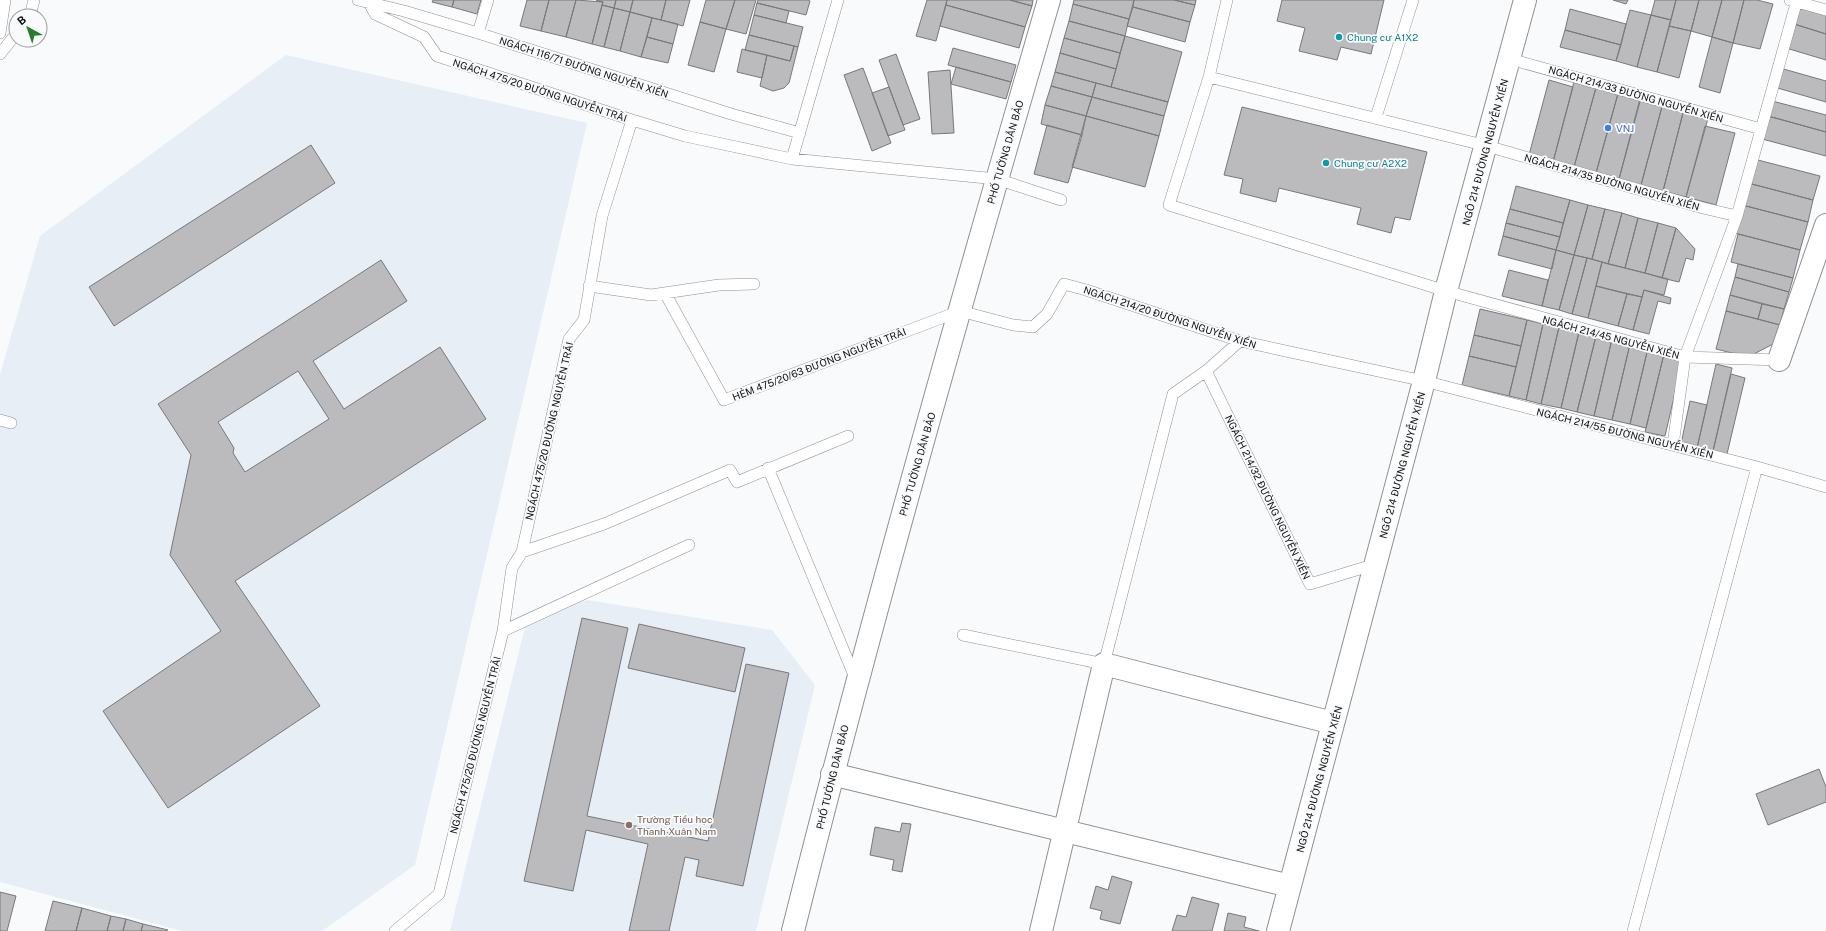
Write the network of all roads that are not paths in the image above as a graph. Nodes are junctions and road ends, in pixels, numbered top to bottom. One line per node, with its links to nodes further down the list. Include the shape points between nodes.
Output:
1 (5, 0): 11 (lane)
2 (365, 0): 12 (lane, NGÁCH 116/71 ĐƯỜNG NGUYỄN XIỂN); 18 (lane, NGÁCH 475/20 ĐƯỜNG NGUYỄN TRÃI, via 375,14 424,37 437,56)
3 (488, 0): 12 (lane)
4 (838, 0): 20 (lane)
5 (1049, 0): 23 (street, PHỐ TƯỞNG DÂN BẢO)
6 (1228, 0): 16 (lane)
7 (1413, 0): 17 (lane)
8 (1526, 0): 15 (street, NGÕ 214 ĐƯỜNG NGUYỄN XIỂN)
9 (1795, 1): 10 (lane); 19 (lane)
10 (1826, 10)
11 (0, 33)
12 (478, 33): 20 (lane, NGÁCH 116/71 ĐƯỜNG NGUYỄN XIỂN, via 730,114)
13 (8, 44): 14 (lane)
14 (0, 54)
15 (1510, 59): 19 (lane, NGÁCH 214/33 ĐƯỜNG NGUYỄN XIỂN); 21 (street, NGÕ 214 ĐƯỜNG NGUYỄN XIỂN)
16 (1209, 77): 17 (lane, NGÁCH 214/35 ĐƯỜNG NGUYỄN XIỂN); 29 (lane, NGÁCH 214/45 NGUYỄN XIỂN, via 1169,205)
17 (1376, 118): 21 (lane, NGÁCH 214/35 ĐƯỜNG NGUYỄN XIỂN)
18 (632, 120): 22 (lane, via 685,136); 28 (lane, NGÁCH 475/20 ĐƯỜNG NGUYỄN TRÃI, via 602,216)
19 (1761, 129): 25 (lane)
20 (800, 132): 22 (lane)
21 (1487, 146): 25 (lane, NGÁCH 214/35 ĐƯỜNG NGUYỄN XIỂN); 29 (street, NGÕ 214 ĐƯỜNG NGUYỄN XIỂN)
22 (792, 159): 23 (lane)
23 (997, 179): 24 (lane); 31 (street, PHỐ TƯỞNG DÂN BẢO)
24 (1061, 200)
25 (1737, 216): 33 (lane)
26 (1826, 225): 34 (street)
27 (754, 284): 30 (lane, via 719,285)
28 (589, 286): 30 (lane, via 651,295); 43 (lane, NGÁCH 475/20 ĐƯỜNG NGUYỄN TRÃI, via 584,320 569,339)
29 (1446, 291): 33 (lane, NGÁCH 214/45 NGUYỄN XIỂN); 36 (street, NGÕ 214 ĐƯỜNG NGUYỄN XIỂN)
30 (665, 293): 31 (lane, HẺM 475/20/63 ĐƯỜNG NGUYỄN TRÃI, via 724,400)
31 (960, 310): 32 (lane, NGÁCH 214/20 ĐƯỜNG NGUYỄN XIỂN, via 1033,327 1047,314 1064,284); 48 (street, PHỐ TƯỞNG DÂN BẢO)
32 (1240, 341): 35 (lane); 36 (lane, NGÁCH 214/20 ĐƯỜNG NGUYỄN XIỂN)
33 (1686, 357): 34 (lane, NGÁCH 214/45 NGUYỄN XIỂN); 38 (lane)
34 (1779, 360)
35 (1206, 370): 44 (lane, NGÁCH 214/32 ĐƯỜNG NGUYỄN XIỂN, via 1310,584); 47 (lane, via 1173,394)
36 (1424, 381): 38 (lane, NGÁCH 214/55 ĐƯỜNG NGUYỄN XIỂN); 44 (street, NGÕ 214 ĐƯỜNG NGUYỄN XIỂN)
37 (848, 436): 40 (lane)
38 (1673, 445): 39 (lane, NGÁCH 214/55 ĐƯỜNG NGUYỄN XIỂN)
39 (1757, 467): 41 (lane, NGÁCH 214/55 ĐƯỜNG NGUYỄN XIỂN); 57 (lane)
40 (768, 468): 43 (lane, via 737,482 730,470 604,524); 48 (lane)
41 (1826, 487)
42 (689, 545): 45 (lane)
43 (522, 552): 45 (lane, NGÁCH 475/20 ĐƯỜNG NGUYỄN TRÃI, via 512,568)
44 (1376, 564): 49 (street, NGÕ 214 ĐƯỜNG NGUYỄN XIỂN)
45 (503, 631): 53 (lane, NGÁCH 475/20 ĐƯỜNG NGUYỄN TRÃI, via 439,894)
46 (963, 635): 47 (lane)
47 (1104, 664): 49 (street); 51 (street)
48 (857, 681): 50 (street, PHỐ TƯỞNG DÂN BẢO)
49 (1333, 724): 52 (street, NGÕ 214 ĐƯỜNG NGUYỄN XIỂN)
50 (832, 774): 51 (street); 54 (street, PHỐ TƯỞNG DÂN BẢO)
51 (1065, 831): 52 (street); 55 (street)
52 (1290, 886): 56 (street, NGÕ 214 ĐƯỜNG NGUYỄN XIỂN)
53 (395, 931)
54 (793, 931)
55 (1040, 931)
56 (1278, 931)
57 (1633, 931)

